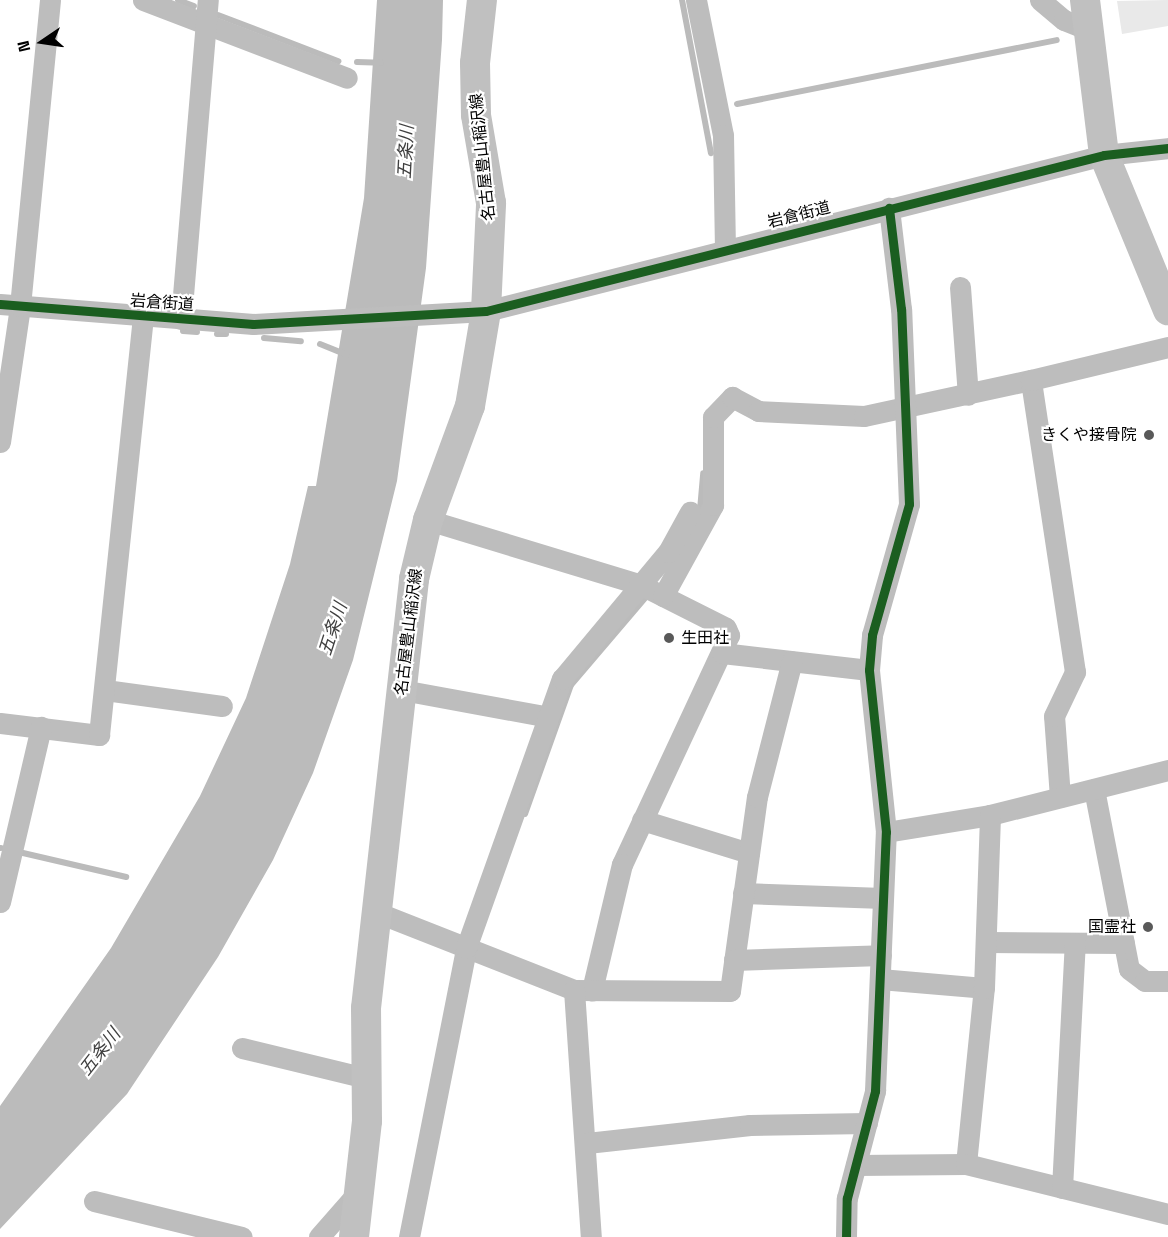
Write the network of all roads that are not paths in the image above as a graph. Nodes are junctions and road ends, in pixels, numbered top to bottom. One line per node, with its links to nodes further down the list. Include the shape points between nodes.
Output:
1 (50, 0): 16 (street)
2 (143, 0): 8 (street)
3 (208, 0): 8 (street)
4 (482, 0): 18 (main road, 名古屋豊山稲沢線, via 475,73 491,203)
5 (696, 0): 14 (street, via 723,135)
6 (1040, 0): 9 (street, via 1064,20)
7 (1084, 0): 9 (main road)
8 (207, 24): 10 (street); 20 (street)
9 (1089, 30): 12 (main road)
10 (346, 78)
11 (1168, 148): 12 (street, 岩倉街道)
12 (1104, 155): 13 (street, 岩倉街道); 17 (main road)
13 (889, 208): 14 (street, 岩倉街道); 24 (street)
14 (725, 249): 18 (street, 岩倉街道)
15 (960, 288): 23 (street)
16 (10, 305): 19 (street, 岩倉街道); 25 (street)
17 (1168, 310)
18 (486, 311): 20 (street, 岩倉街道, via 253,324); 27 (main road, 名古屋豊山稲沢線, via 470,406)
19 (143, 316): 20 (street, 岩倉街道); 33 (street)
20 (181, 319)
21 (1168, 347): 22 (street)
22 (1031, 380): 23 (street); 41 (street, via 1075,672 1054,716)
23 (968, 395): 24 (street)
24 (905, 410): 29 (street, via 803,417 758,411 732,397 713,417 713,505); 32 (street, via 909,504 872,635)
25 (0, 442)
26 (690, 512): 28 (street, via 668,552)
27 (428, 520): 28 (street); 34 (main road, 名古屋豊山稲沢線, via 414,579)
28 (639, 584): 29 (street); 36 (street, via 562,679)
29 (663, 596): 30 (street, via 726,628 729,635)
30 (722, 653): 31 (street); 43 (street)
31 (792, 661): 32 (street); 45 (street, via 757,797)
32 (869, 670): 44 (street)
33 (105, 690): 35 (street); 38 (street, via 99,735)
34 (402, 690): 36 (street); 49 (main road, 名古屋豊山稲沢線)
35 (222, 706)
36 (549, 717): 53 (street)
37 (0, 723): 38 (street)
38 (41, 728): 48 (street)
39 (1168, 770): 40 (street)
40 (1094, 789): 41 (street); 52 (street)
41 (1060, 797): 42 (street)
42 (990, 815): 44 (street); 50 (street)
43 (642, 820): 45 (street); 59 (street, via 622,864)
44 (886, 832): 47 (street)
45 (749, 852): 46 (street)
46 (743, 893): 47 (street); 55 (street)
47 (883, 898): 54 (street)
48 (0, 902)
49 (376, 912): 53 (street); 61 (main road, 名古屋豊山稲沢線)
50 (986, 942): 51 (street); 58 (street)
51 (1075, 943): 52 (street); 66 (street)
52 (1124, 943): 57 (street, via 1129,969 1137,976)
53 (473, 950): 59 (street); 73 (street)
54 (881, 955): 55 (street); 56 (street)
55 (734, 960): 59 (street, via 730,991)
56 (880, 979): 58 (street); 62 (street, via 875,1091)
57 (1168, 981)
58 (984, 988): 64 (street)
59 (584, 990): 63 (street)
60 (242, 1048): 61 (street)
61 (366, 1078): 67 (main road, 名古屋豊山稲沢線)
62 (867, 1123): 63 (street, via 750,1125); 65 (street)
63 (587, 1143): 74 (street)
64 (966, 1164): 65 (street); 66 (street)
65 (856, 1165): 75 (street)
66 (1062, 1188): 69 (street)
67 (361, 1189): 71 (street); 72 (main road, 名古屋豊山稲沢線)
68 (94, 1201): 70 (street)
69 (1168, 1214)
70 (242, 1237)
71 (319, 1237)
72 (354, 1237)
73 (409, 1237)
74 (591, 1237)
75 (846, 1237)

